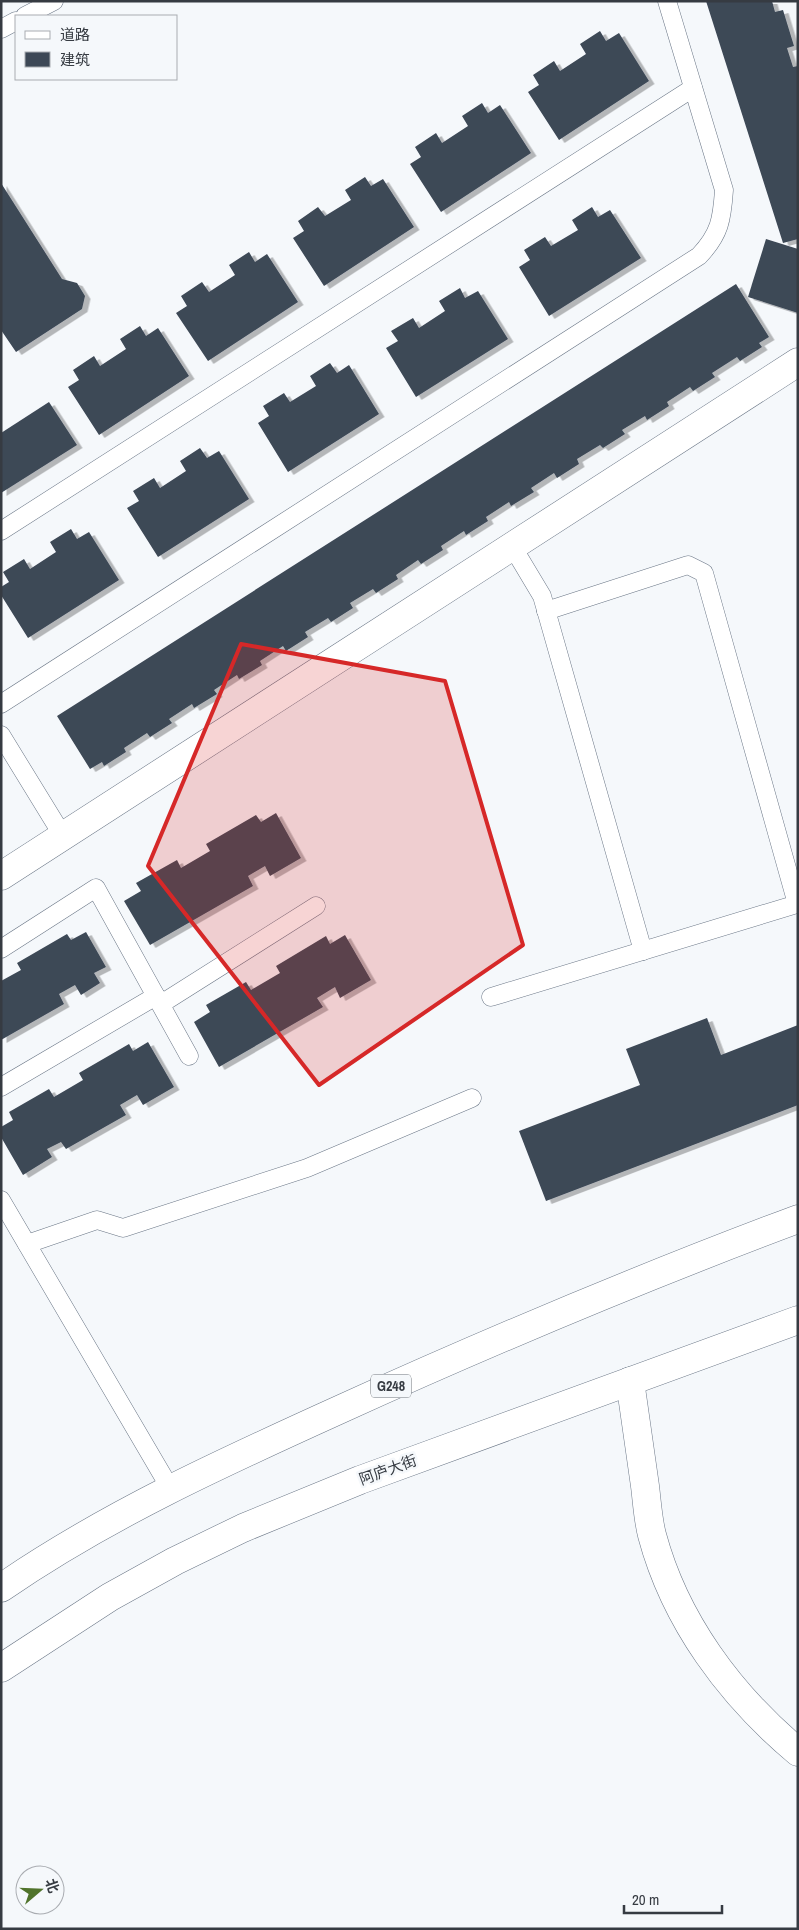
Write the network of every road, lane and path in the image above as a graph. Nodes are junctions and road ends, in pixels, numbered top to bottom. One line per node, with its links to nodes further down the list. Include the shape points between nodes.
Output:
1 (54, 1): 3 (lane)
2 (667, 1): 6 (lane)
3 (27, 15)
4 (15, 22): 5 (lane)
5 (1, 29)
6 (693, 88): 8 (lane); 11 (lane, via 724,190 722,219 710,245 700,256)
7 (798, 362): 9 (main road)
8 (1, 531)
9 (512, 546): 10 (lane, via 542,596); 13 (main road)
10 (546, 611): 17 (lane); 17 (lane, via 688,565 704,573 797,904)
11 (1, 704)
12 (1, 735): 13 (lane)
13 (63, 836): 14 (main road)
14 (1, 876)
15 (316, 906): 19 (lane)
16 (1, 949): 19 (lane, via 96,888)
17 (643, 951): 18 (lane)
18 (492, 997)
19 (158, 1000): 20 (lane); 21 (lane)
20 (189, 1056)
21 (1, 1087)
22 (472, 1098): 25 (lane, via 307,1168 122,1228 97,1220)
23 (1, 1200): 25 (lane)
24 (798, 1219): 28 (main road, G248, via 599,1297 404,1380)
25 (27, 1244): 28 (lane)
26 (798, 1320): 27 (main road, 阿庐大街)
27 (630, 1381): 30 (main road, 阿庐大街, via 360,1480 243,1528 110,1597); 31 (main road, via 652,1534 683,1614 724,1677 768,1727)
28 (170, 1488): 29 (main road, G248, via 77,1540)
29 (1, 1588)
30 (1, 1668)
31 (798, 1752)

